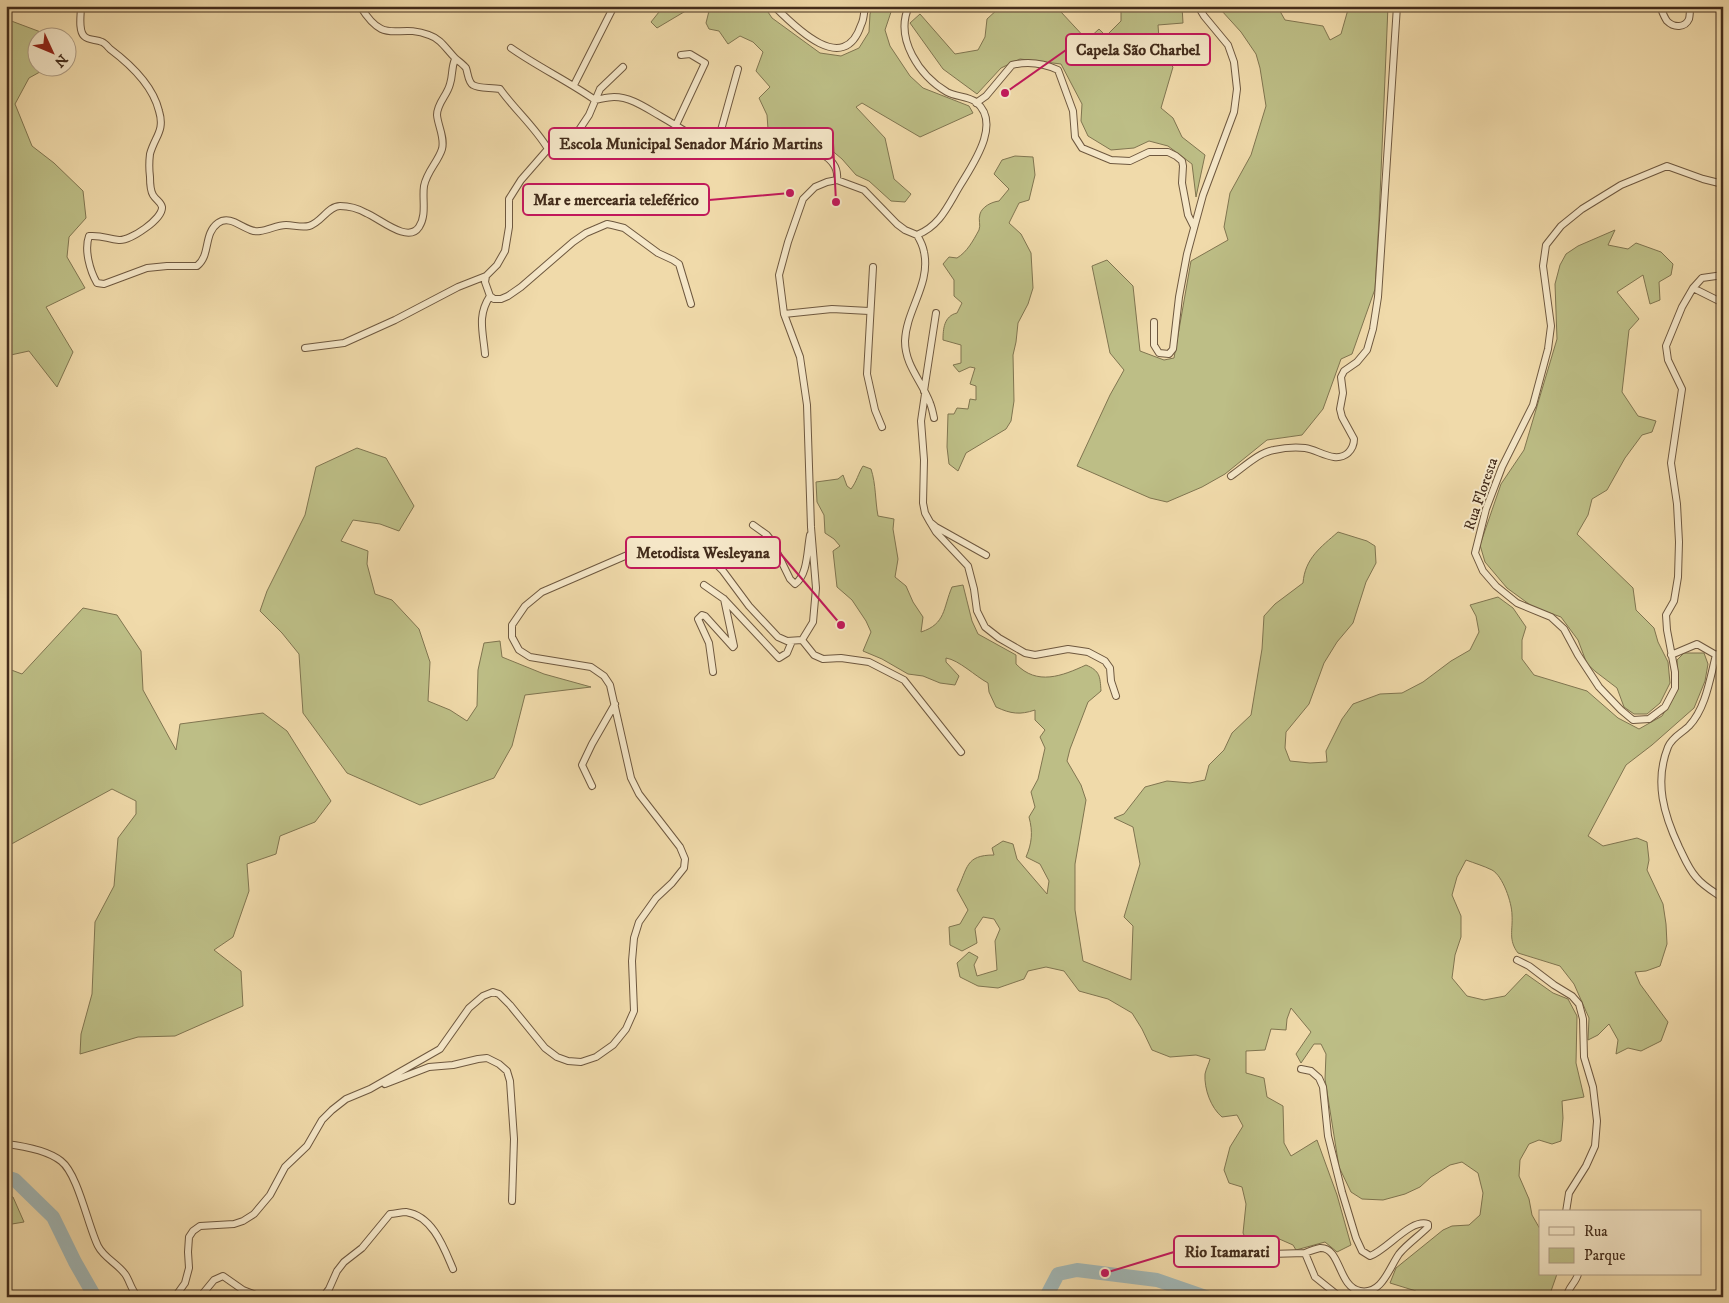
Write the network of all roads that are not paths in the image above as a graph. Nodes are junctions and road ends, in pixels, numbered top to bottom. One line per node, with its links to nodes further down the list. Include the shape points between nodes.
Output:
1 (81, 6): 13 (street, via 84,36 102,42 134,70 159,109 162,129 154,141 149,163 150,186 161,204 160,216 130,239 89,236 86,244 93,276 98,283 104,284 147,268 197,266 205,255 210,232 222,221 229,220 253,231 284,225 310,226 339,206 366,212 404,233 412,233 419,228 423,218 424,184 443,146 437,115 451,84)
2 (360, 6): 13 (street, via 381,30 430,35)
3 (614, 6): 16 (street)
4 (774, 6): 5 (street, via 792,24 818,42 828,48 841,48 853,40 861,26)
5 (865, 6)
6 (909, 6): 18 (street, via 904,26 906,40 930,80 950,94)
7 (1198, 6): 24 (street, via 1228,45 1237,89 1234,112)
8 (1397, 6): 42 (street, via 1378,297 1367,350 1341,377 1340,409 1354,443 1350,451 1335,458 1305,448 1272,450)
9 (1660, 6): 10 (street, via 1668,22 1680,26 1689,19)
10 (1690, 6)
11 (511, 48): 16 (street)
12 (681, 55): 19 (street, via 690,54 705,63)
13 (456, 59): 21 (street, via 465,66 474,86 500,89)
14 (623, 66): 17 (street, via 600,89)
15 (738, 70): 20 (street)
16 (574, 85): 17 (street)
17 (595, 100): 19 (street, via 628,99); 21 (street, via 577,133)
18 (976, 103): 24 (street, via 1012,65 1030,63 1058,70 1073,111 1076,138 1082,148 1111,160 1130,161 1149,152 1168,152 1182,160 1182,183 1188,215); 25 (street, via 985,116 987,130 984,142 937,223)
19 (676, 125): 20 (street)
20 (716, 148): 22 (street, via 749,154 784,147 800,148 827,157 838,171)
21 (548, 149): 28 (street, via 521,180 509,200 505,251 498,265)
22 (837, 180): 25 (street, via 864,190 897,224); 35 (street, via 815,187 803,199 779,274)
23 (1723, 184): 52 (street, Rua Floresta, via 1667,166 1621,184 1582,209 1561,226 1546,245 1543,266 1551,326 1548,348 1533,405 1502,466 1486,509 1475,553 1483,571 1496,586 1517,603 1551,617 1564,629 1599,686 1633,720 1649,719 1665,707 1675,688)
24 (1194, 227): 36 (street, via 1179,297 1173,349 1169,354 1159,353 1154,345)
25 (917, 235): 39 (street, via 924,252 924,279 912,308 905,341 907,358)
26 (873, 267): 33 (street)
27 (1723, 275): 29 (street, via 1702,278)
28 (486, 276): 30 (street); 37 (street, via 344,343)
29 (1693, 288): 31 (street); 52 (street, Rua Floresta, via 1666,346 1668,360 1682,389 1671,463 1680,542 1674,601 1666,615)
30 (490, 296): 32 (street, via 494,299 508,296 572,242 607,224 624,228 679,264); 38 (street, via 481,316)
31 (1723, 303)
32 (691, 304)
33 (869, 311): 35 (street, via 832,309); 41 (street, via 867,374)
34 (936, 313): 39 (street)
35 (784, 314): 45 (street, via 800,357 807,404)
36 (1154, 322)
37 (305, 348)
38 (485, 354)
39 (924, 393): 40 (street); 43 (street, via 921,421 923,503)
40 (934, 418)
41 (882, 427)
42 (1231, 476)
43 (930, 522): 46 (street); 54 (street, via 968,566 977,611 985,627 1025,653 1035,655 1068,649 1088,652 1106,661)
44 (754, 525): 45 (street, via 771,540 795,584 802,578)
45 (811, 527): 49 (street, via 816,588 813,622)
46 (986, 555)
47 (704, 584): 48 (street)
48 (724, 599): 50 (street, via 779,658 787,653); 53 (street, via 732,648 705,616 698,619 709,643)
49 (802, 640): 50 (street); 56 (street, via 814,655 823,659 870,662 904,680)
50 (792, 641): 55 (street, via 778,637 712,560 676,549 654,548 632,553 542,592 525,606 512,625 512,637 519,650 530,657 591,666 610,685)
51 (1719, 653): 52 (street, via 1696,644); 58 (street, via 1698,714 1668,745 1661,787 1669,826 1689,867 1696,878)
52 (1671, 655)
53 (713, 672)
54 (1116, 696)
55 (615, 704): 57 (street, via 582,765); 61 (street, via 631,778 685,859 684,868 638,922 632,961 634,1011 626,1029 613,1045 596,1057 581,1062 568,1061 546,1048 510,1005 493,992 470,1008 440,1050)
56 (962, 752)
57 (592, 786)
58 (1723, 898)
59 (1517, 960): 64 (street, via 1572,996 1579,1004 1583,1019 1584,1058 1593,1088 1597,1121 1594,1146 1569,1193)
60 (1301, 1069): 65 (street, via 1311,1071 1323,1087 1328,1136 1362,1251 1370,1256 1378,1253 1417,1224 1428,1224 1400,1253 1386,1278 1375,1288 1364,1292 1351,1288 1326,1249)
61 (370, 1089): 63 (street, via 429,1067 488,1058 499,1064 507,1071 510,1081 514,1139); 70 (street, via 346,1099 322,1120 307,1146 285,1167 270,1195 254,1214 234,1224 200,1226 193,1231 189,1237 189,1268 185,1283)
62 (6, 1144): 69 (street, via 49,1154 62,1162 81,1198 102,1253 123,1271)
63 (512, 1201)
64 (1566, 1210)
65 (1305, 1253): 66 (street); 74 (street, via 1315,1277)
66 (1209, 1256)
67 (453, 1269): 73 (street, via 434,1230 418,1217 405,1212 390,1214 362,1248 337,1271)
68 (1578, 1276): 75 (street)
69 (138, 1297)
70 (175, 1297)
71 (200, 1297): 72 (street, via 214,1280 223,1276 243,1290)
72 (261, 1297)
73 (323, 1297)
74 (1340, 1297)
75 (1567, 1297)

